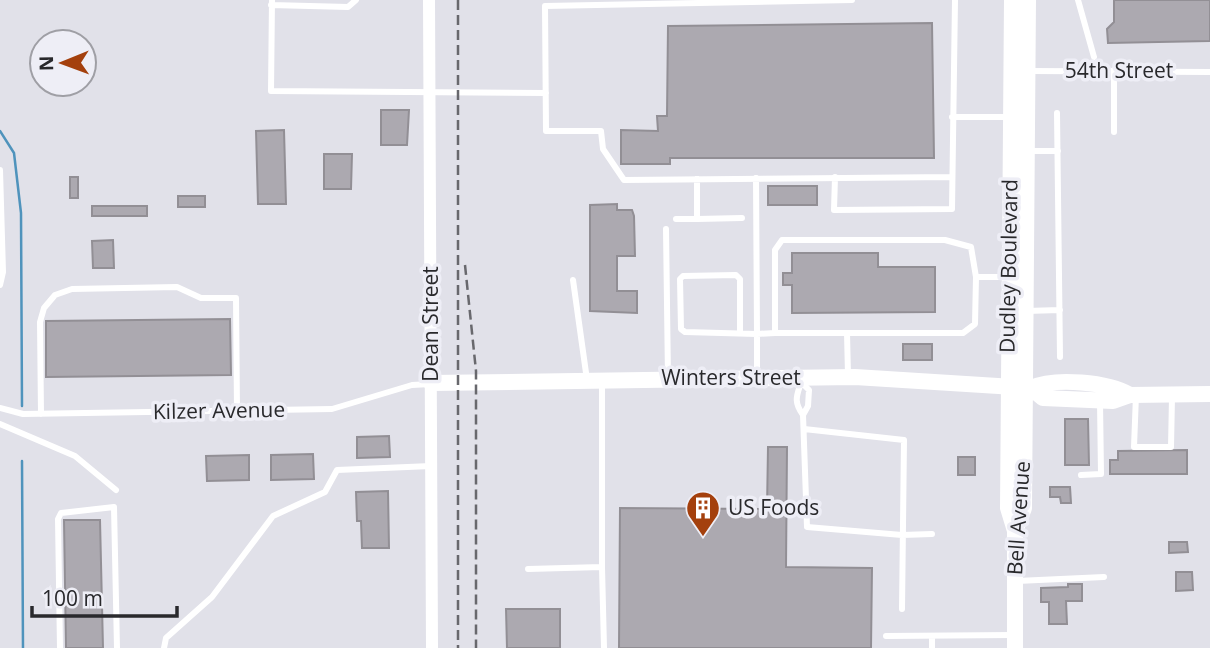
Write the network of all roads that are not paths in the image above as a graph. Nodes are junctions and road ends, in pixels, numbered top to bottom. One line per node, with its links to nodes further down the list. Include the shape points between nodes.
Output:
1 (356, 0): 9 (lane, via 348,7)
2 (429, 0): 15 (street, Dean Street)
3 (840, 0): 4 (lane); 14 (lane, via 545,6)
4 (852, 0)
5 (955, 0): 17 (lane)
6 (1012, 0): 18 (main road, Dudley Boulevard)
7 (1028, 0): 12 (main road, Dudley Boulevard)
8 (1078, 0): 10 (lane)
9 (271, 2): 15 (lane, via 271,91)
10 (1094, 57)
11 (1114, 70): 12 (lane, 54th Street); 13 (lane, 54th Street); 19 (lane)
12 (1027, 71): 20 (main road, Dudley Boulevard)
13 (1210, 72)
14 (546, 93): 15 (lane); 26 (lane, via 546,131 601,131 603,149 624,180)
15 (429, 94): 47 (street, Dean Street)
16 (1057, 113): 21 (lane)
17 (952, 117): 18 (lane); 24 (lane)
18 (1011, 117): 32 (main road, Dudley Boulevard)
19 (1114, 132)
20 (1026, 151): 21 (lane); 36 (main road, Dudley Boulevard)
21 (1058, 151): 35 (lane)
22 (0, 170): 34 (lane, via 4,272)
23 (835, 177): 24 (lane); 24 (lane, via 834,210 953,209); 25 (lane)
24 (952, 177)
25 (757, 178): 26 (lane); 40 (lane)
26 (697, 179): 29 (lane)
27 (742, 218): 29 (lane)
28 (676, 219): 29 (lane)
29 (698, 219)
30 (666, 229): 44 (lane)
31 (976, 277): 32 (lane); 38 (lane, via 971,247 945,240 782,240 775,250); 39 (lane, via 975,324 964,333)
32 (1009, 277): 48 (main road, Dudley Boulevard)
33 (573, 280): 45 (lane)
34 (0, 285)
35 (1060, 310): 36 (lane); 41 (lane)
36 (1025, 311): 48 (main road, Dudley Boulevard)
37 (740, 331): 37 (lane, via 681,329 680,279 737,275); 40 (lane)
38 (775, 333): 39 (lane); 40 (lane)
39 (847, 333): 43 (lane)
40 (757, 334): 42 (lane)
41 (1060, 357)
42 (757, 377): 44 (main road, Winters Street); 46 (main road, Winters Street)
43 (848, 377): 46 (main road, Winters Street); 48 (main road, Winters Street)
44 (667, 378): 45 (main road, Winters Street)
45 (594, 379): 47 (main road, Winters Street); 65 (lane)
46 (802, 380): 56 (lane, via 809,390); 56 (lane, via 796,390 796,405)
47 (431, 383): 54 (lane, Kilzer Avenue, via 332,409); 59 (street, Dean Street)
48 (1021, 387): 50 (main road, Winters Street, via 1044,382 1114,385); 52 (main road, Winters Street, via 1043,398); 62 (main road, Dudley Boulevard, via 1008,509)
49 (1210, 394): 51 (main road, Winters Street)
50 (1133, 395): 51 (main road, Winters Street); 51 (lane, via 1134,447 1171,447); 52 (main road, Winters Street)
51 (1172, 395)
52 (1100, 401): 60 (lane, via 1101,474)
53 (2, 410): 55 (lane, Kilzer Avenue)
54 (237, 411): 55 (lane, Kilzer Avenue); 55 (lane, via 236,298 201,298 177,287 111,288 64,291 44,308 40,322)
55 (41, 414)
56 (803, 415): 58 (lane)
57 (0, 424): 61 (lane, via 75,456)
58 (804, 429): 64 (lane, via 807,527); 64 (lane, via 904,440)
59 (431, 466): 75 (lane, via 337,470 325,492 273,516 212,597 166,638); 76 (street, Dean Street)
60 (1081, 475)
61 (116, 490)
62 (1015, 531): 68 (main road, Bell Avenue)
63 (932, 534): 64 (lane)
64 (902, 535): 69 (lane)
65 (602, 567): 66 (lane); 77 (lane)
66 (528, 569)
67 (1104, 576): 68 (lane)
68 (1015, 581): 72 (main road, Bell Avenue)
69 (902, 609)
70 (886, 636): 71 (lane)
71 (932, 636): 72 (lane); 78 (lane)
72 (1015, 641)
73 (60, 648): 74 (lane, via 58,519 61,513 114,507)
74 (117, 648)
75 (164, 648)
76 (432, 648)
77 (604, 648)
78 (932, 648)

